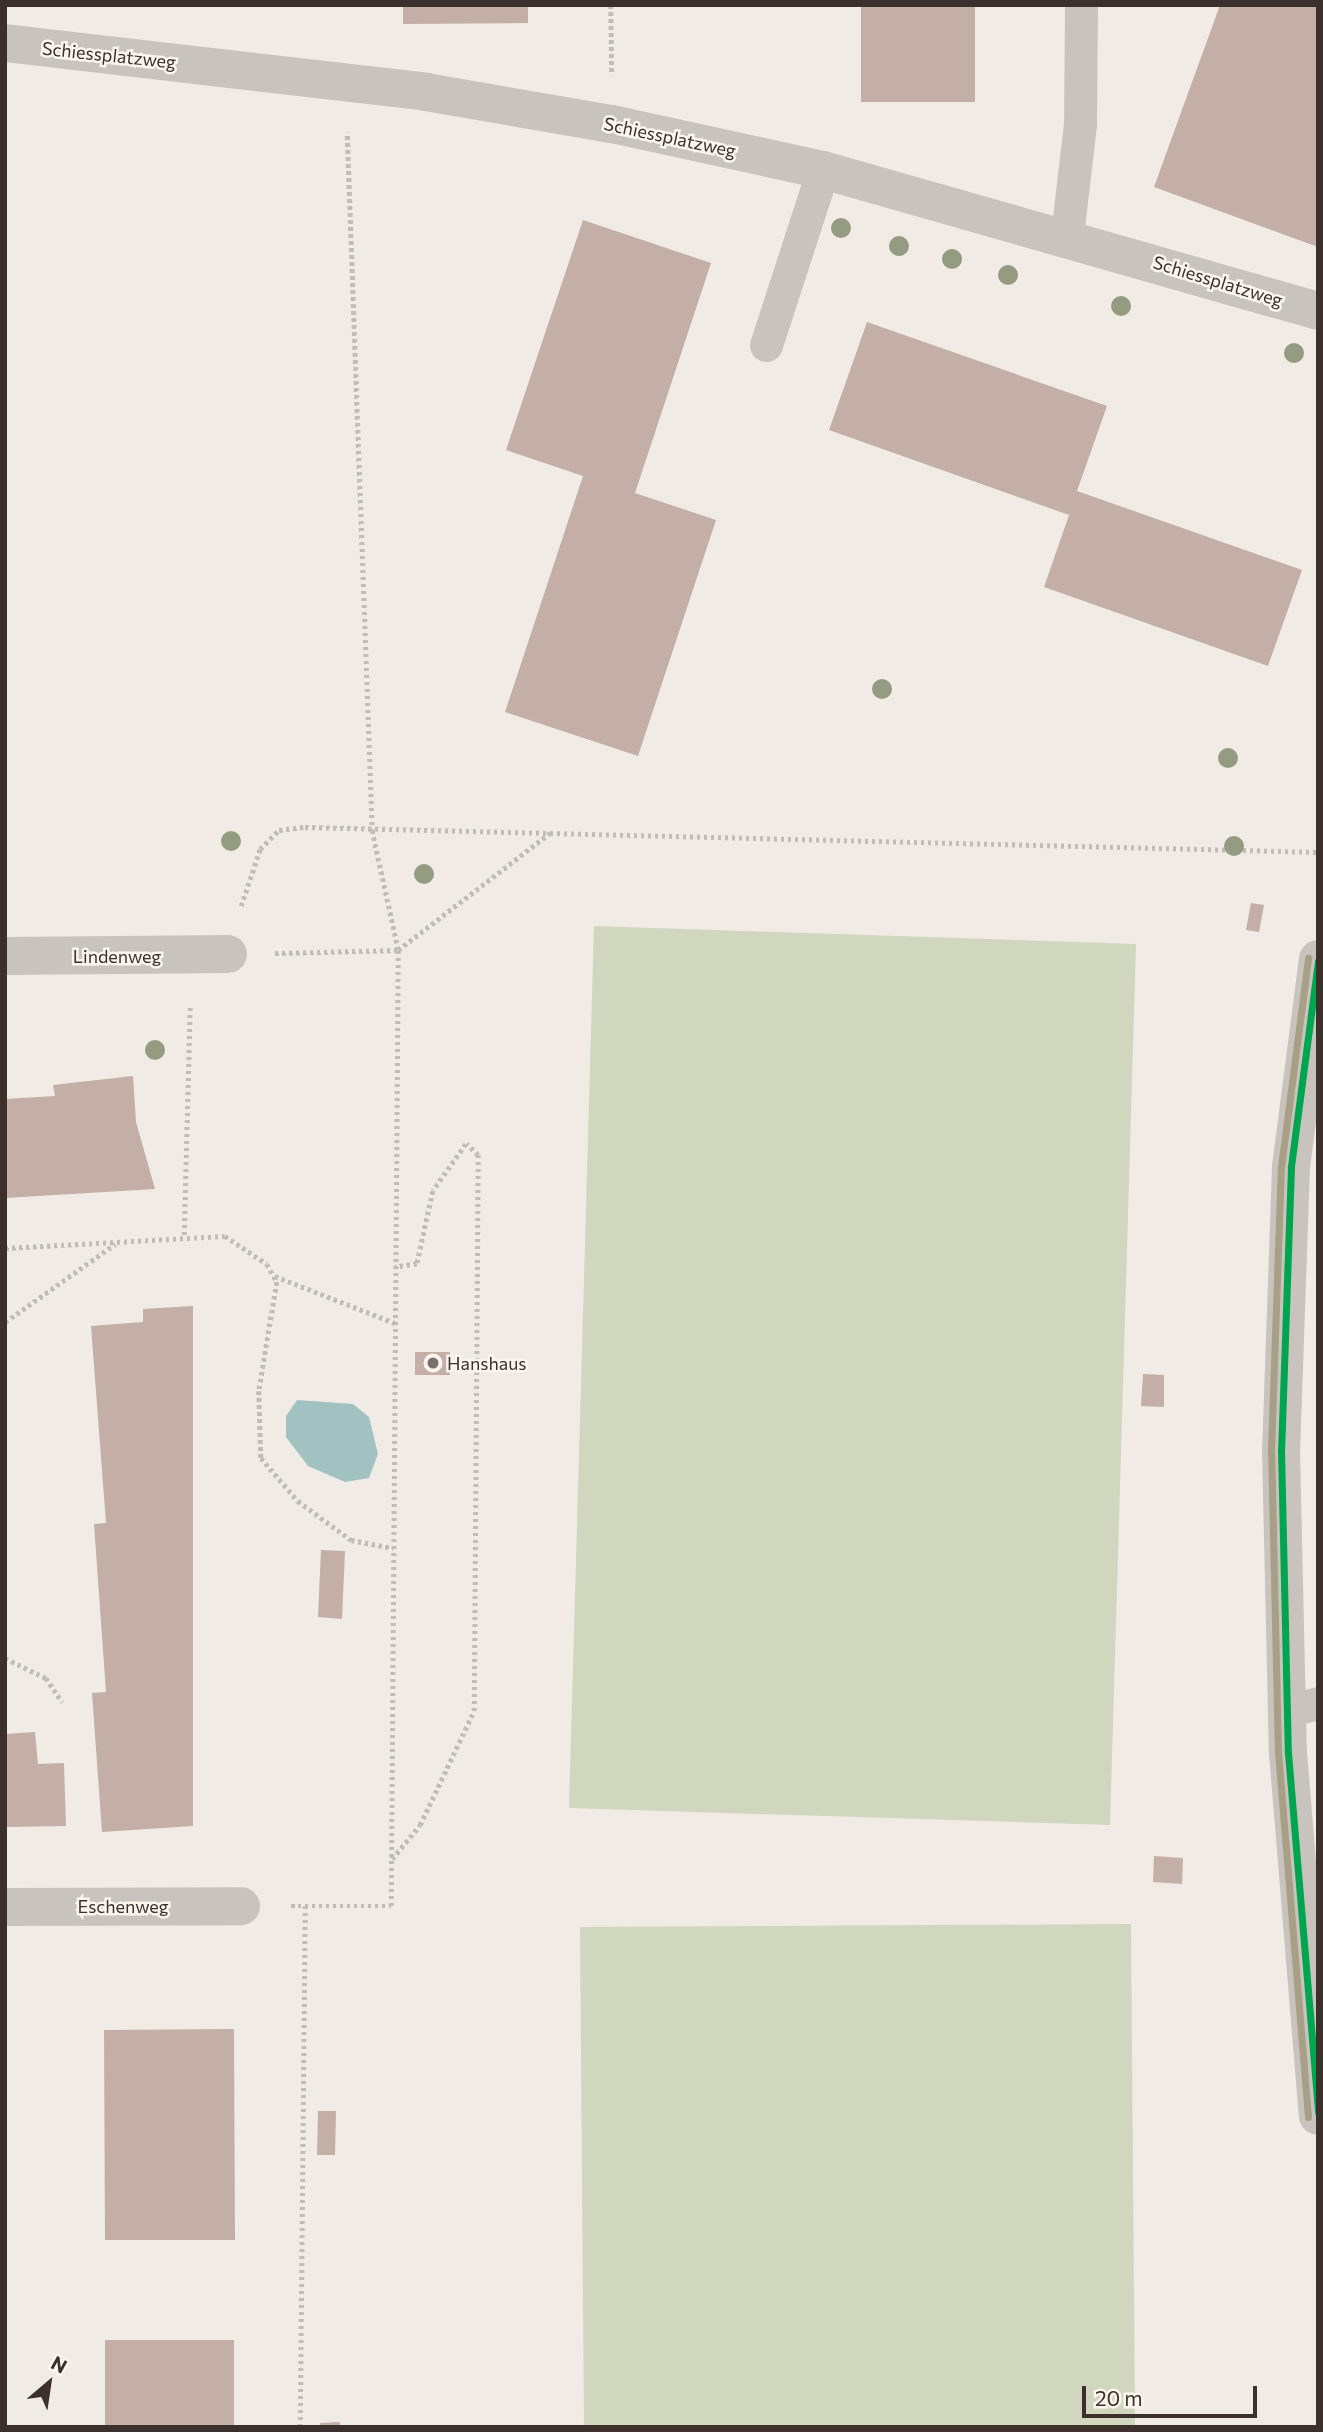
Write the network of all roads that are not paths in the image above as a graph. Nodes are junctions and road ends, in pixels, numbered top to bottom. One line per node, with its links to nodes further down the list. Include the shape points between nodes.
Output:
1 (1081, 5): 4 (lane, via 1080,124)
2 (5, 43): 3 (street, Schiessplatzweg, via 345,82 612,124)
3 (823, 170): 4 (street, Schiessplatzweg); 6 (lane)
4 (1067, 235): 5 (street, Schiessplatzweg)
5 (1318, 312)
6 (766, 345)
7 (229, 954): 8 (street, Lindenweg)
8 (5, 956)
9 (1318, 959): 10 (street, via 1305,1027 1285,1279)
10 (1302, 1707): 11 (street)
11 (1303, 1756): 14 (street)
12 (241, 1906): 13 (street, Eschenweg)
13 (5, 1907)
14 (1318, 2116)

